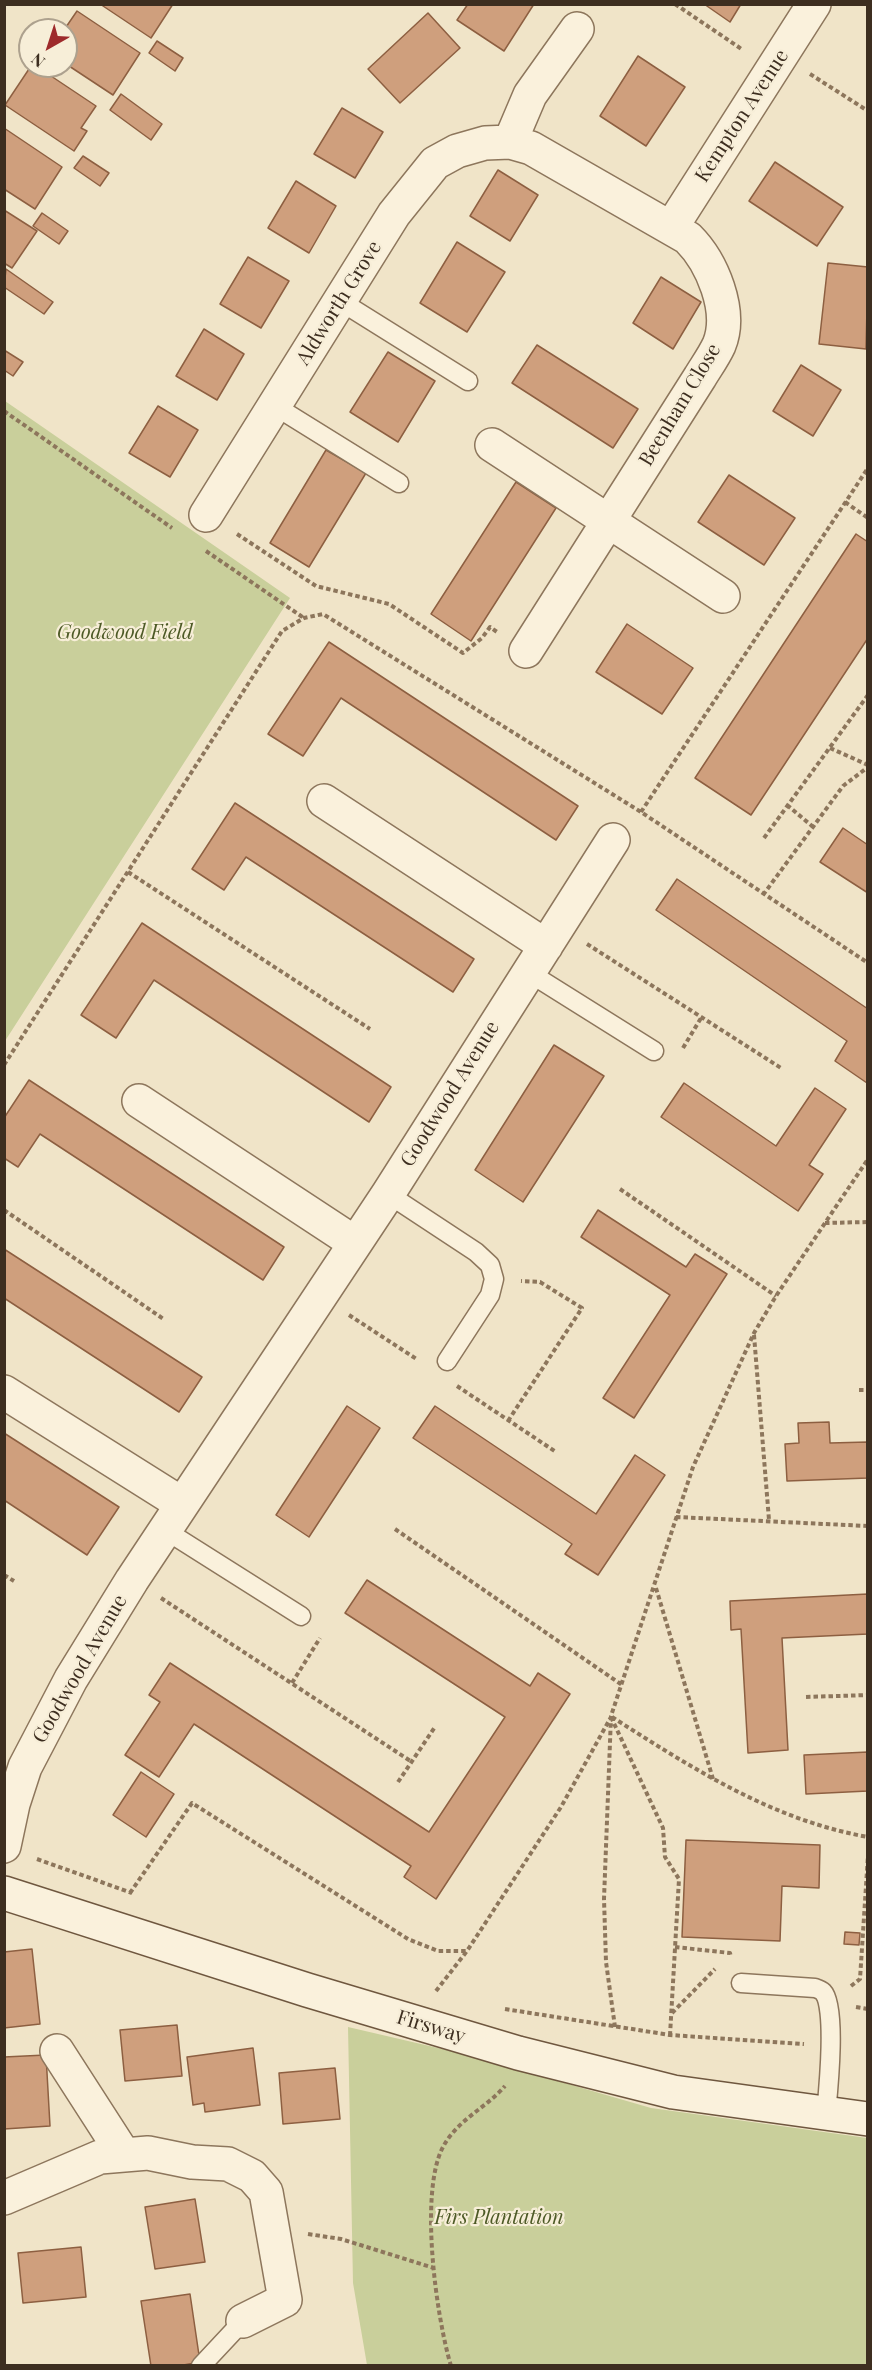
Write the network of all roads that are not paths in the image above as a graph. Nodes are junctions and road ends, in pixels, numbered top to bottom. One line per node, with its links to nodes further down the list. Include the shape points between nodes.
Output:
1 (814, 4): 4 (street, Kempton Avenue)
2 (577, 29): 3 (street, via 530,95)
3 (510, 142): 4 (street, Aldworth Grove, via 531,148); 5 (street, Aldworth Grove, via 485,143 435,163 394,214)
4 (671, 228): 11 (street, Beenham Close, via 699,250 718,288 723,315 720,343)
5 (340, 301): 6 (lane); 7 (street, Aldworth Grove)
6 (468, 381)
7 (275, 406): 9 (lane); 10 (street, Aldworth Grove)
8 (492, 445): 11 (street)
9 (399, 483)
10 (206, 515)
11 (609, 521): 12 (street); 13 (street, Beenham Close)
12 (723, 596)
13 (526, 651)
14 (324, 801): 16 (street)
15 (613, 840): 16 (street, Goodwood Avenue)
16 (544, 947): 17 (lane); 19 (street, Goodwood Avenue)
17 (654, 1051)
18 (139, 1101): 20 (street)
19 (388, 1194): 20 (street, Goodwood Avenue); 21 (lane, via 490,1265 494,1279 490,1295)
20 (355, 1243): 23 (street, Goodwood Avenue)
21 (447, 1361)
22 (4, 1392): 23 (street)
23 (174, 1517): 24 (lane); 25 (street, Goodwood Avenue, via 70,1679 24,1767 13,1804)
24 (301, 1616)
25 (18, 1851)
26 (4, 1893): 29 (street, Firsway, via 518,2053 673,2092)
27 (741, 1983): 29 (lane, via 815,1988 824,1992 829,2003 831,2046)
28 (57, 2051): 31 (street)
29 (826, 2114): 30 (street, Firsway)
30 (867, 2119)
31 (124, 2155): 32 (street, via 100,2157); 33 (street, via 148,2152 192,2162 228,2164 252,2176 266,2192 285,2300)
32 (4, 2198)
33 (243, 2321): 34 (lane)
34 (201, 2366)

